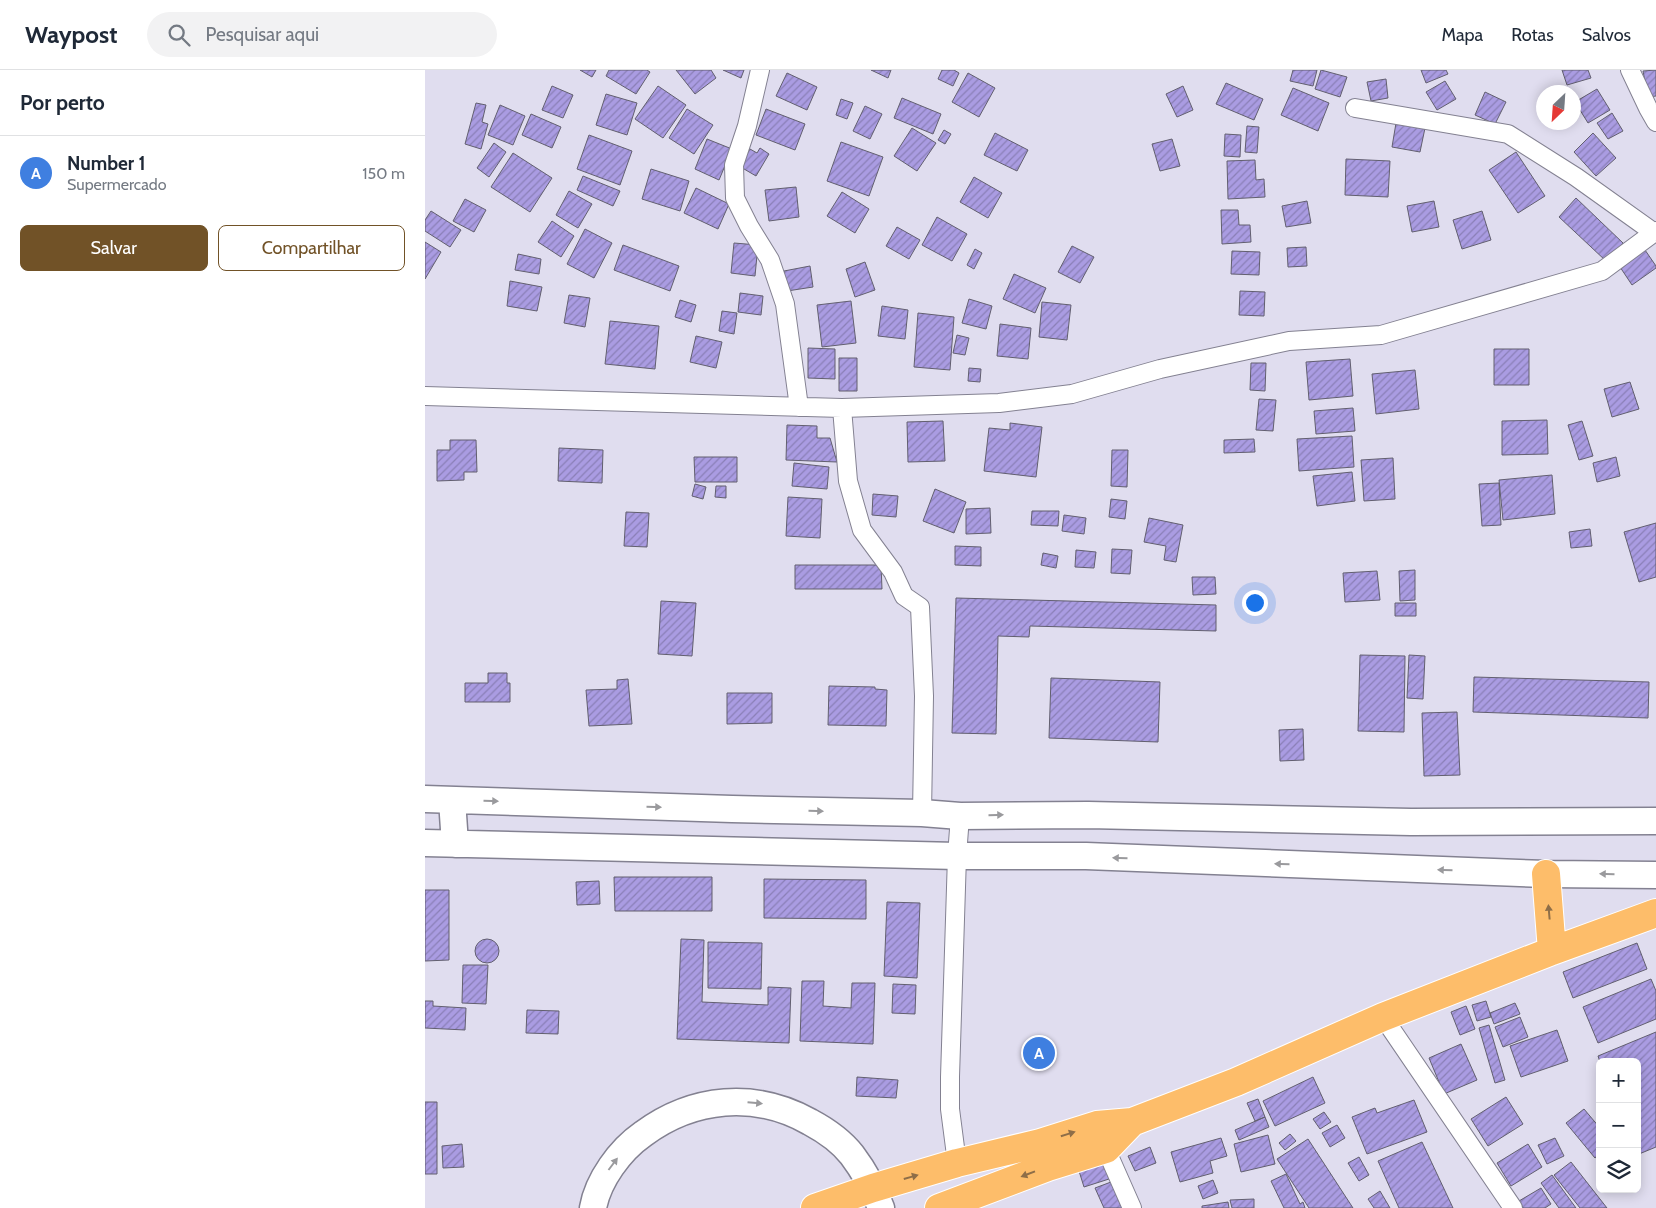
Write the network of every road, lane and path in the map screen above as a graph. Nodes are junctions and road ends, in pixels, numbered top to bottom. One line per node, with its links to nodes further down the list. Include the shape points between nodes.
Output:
1 (760, 70): 7 (street, via 734,165 735,198 770,260 785,304)
2 (1631, 70): 4 (street)
3 (1355, 108): 5 (street, via 1508,134)
4 (1656, 122)
5 (1654, 232): 8 (street, via 1602,271 1381,334 1289,341 1160,369 1072,394 999,404)
6 (425, 396): 7 (street)
7 (799, 407): 8 (street)
8 (842, 408): 12 (street, via 848,481 862,530 893,572 904,596 920,607 925,696)
9 (425, 799): 10 (street)
10 (452, 800): 11 (street, one-way to 11); 17 (street)
11 (732, 809): 12 (street, one-way to 12); 18 (street)
12 (922, 813): 14 (street)
13 (1088, 814): 14 (street, one-way to 13); 15 (street, via 1411,822); 20 (street)
14 (960, 816): 19 (street)
15 (1656, 821)
16 (425, 843): 17 (street)
17 (455, 844): 18 (street)
18 (733, 852): 19 (street)
19 (957, 856): 20 (street); 27 (street, via 950,1076 950,1109)
20 (1086, 856): 21 (street, one-way to 20)
21 (1546, 874): 22 (street, one-way to 21); 24 (highway, one-way to 21)
22 (1656, 875)
23 (1656, 913): 24 (highway)
24 (1552, 951): 25 (highway)
25 (1383, 1017): 26 (highway); 33 (street)
26 (1101, 1137): 27 (highway, one-way to 26, via 1039,1143); 31 (highway, one-way to 31, via 1048,1167); 32 (street)
27 (957, 1163): 28 (highway, one-way to 27)
28 (877, 1198): 29 (street, one-way to 28, via 610,1168 632,1141 660,1121 692,1107 727,1102 778,1108 825,1130 851,1154); 30 (highway)
29 (593, 1208)
30 (815, 1208)
31 (939, 1208)
32 (1132, 1208)
33 (1513, 1208)

